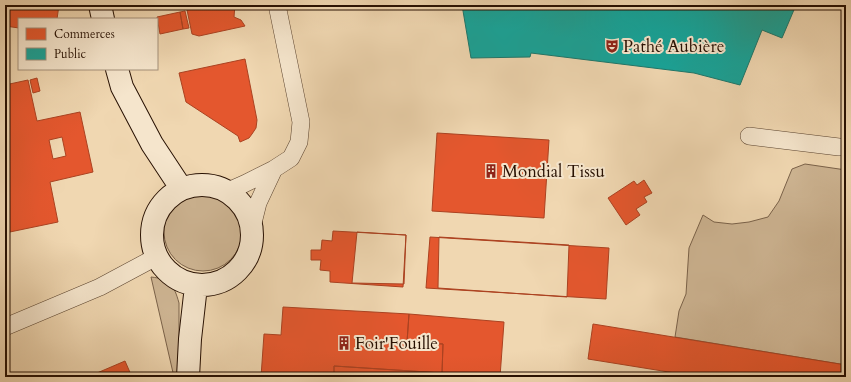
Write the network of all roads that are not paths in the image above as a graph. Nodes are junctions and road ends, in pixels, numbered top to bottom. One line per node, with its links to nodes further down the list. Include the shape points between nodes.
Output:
1 (100, 5): 3 (main road)
2 (277, 5): 7 (street, via 301,122 299,142 291,158)
3 (103, 18)
4 (117, 70): 8 (main road, via 122,87 152,144)
5 (749, 136): 6 (street)
6 (846, 147)
7 (274, 168): 9 (street); 10 (street, via 258,203)
8 (181, 188): 9 (main road, via 205,184); 11 (main road, via 164,200 154,218 151,238)
9 (228, 191): 10 (main road, via 244,206)
10 (252, 227): 12 (main road, via 250,251 238,270 219,283)
11 (156, 257): 12 (main road, via 166,271 180,281); 13 (street, via 100,287)
12 (196, 286): 14 (main road)
13 (5, 327)
14 (188, 377)

